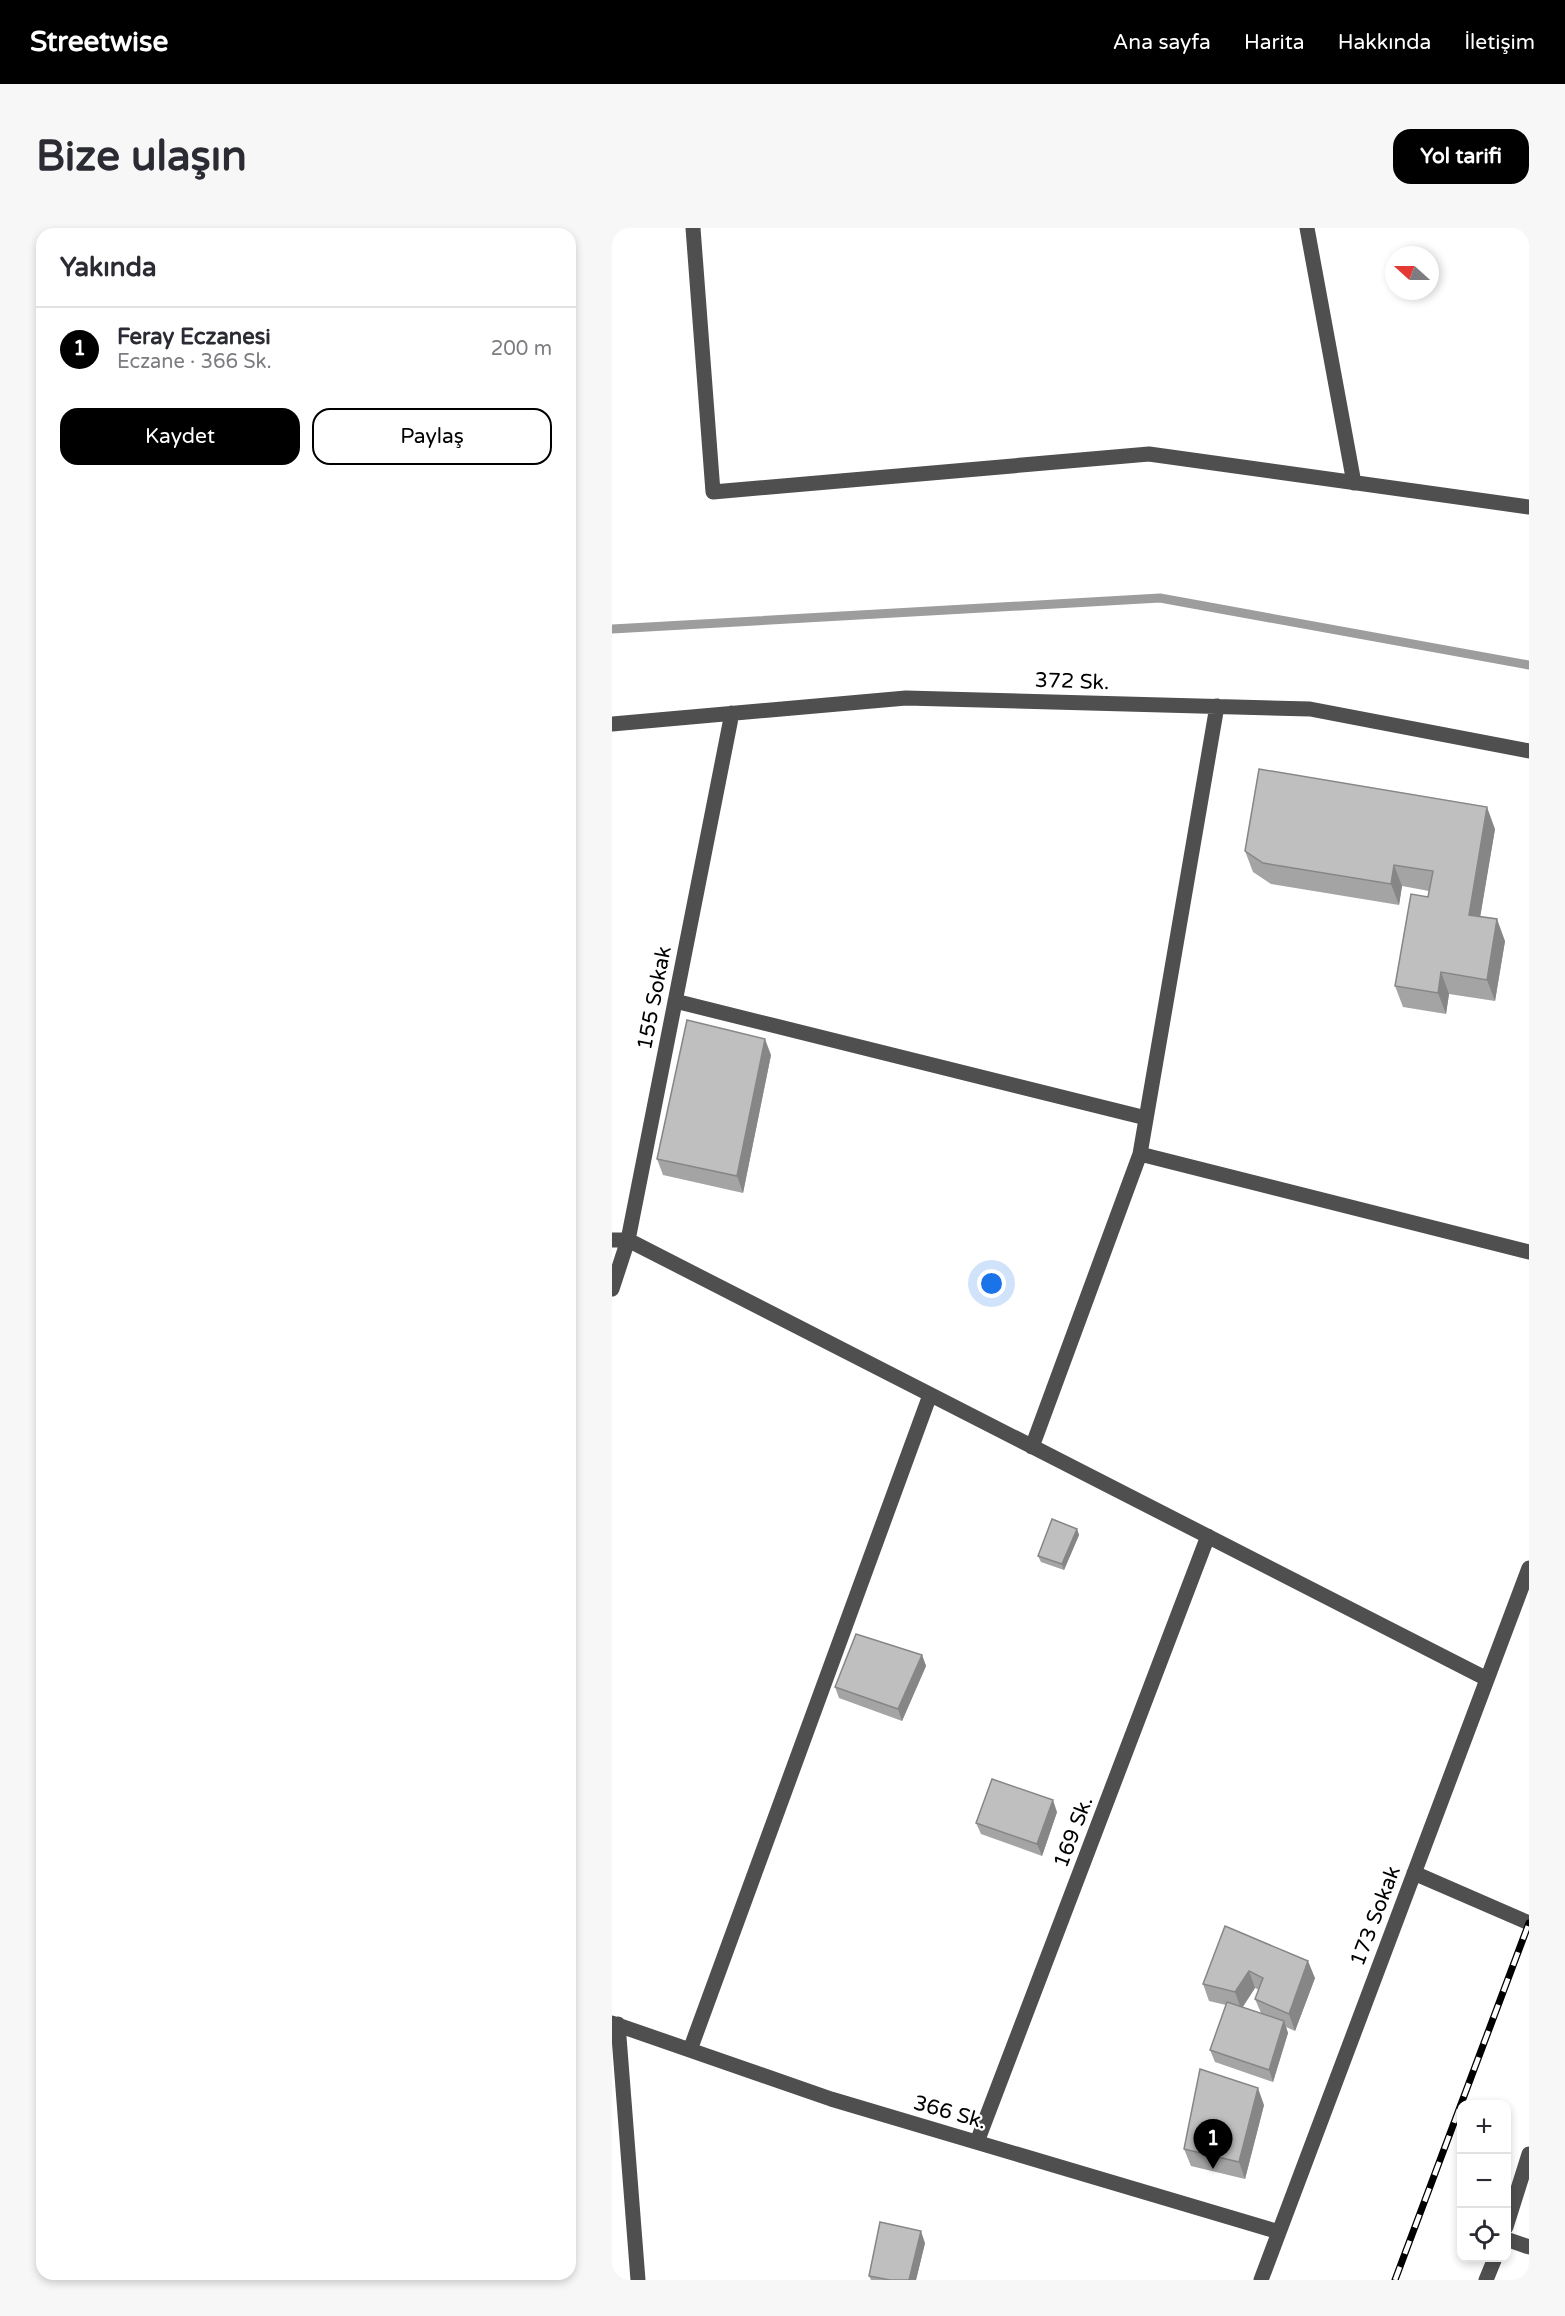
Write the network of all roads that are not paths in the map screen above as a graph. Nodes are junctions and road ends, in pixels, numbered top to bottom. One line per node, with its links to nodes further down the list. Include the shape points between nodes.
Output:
1 (693, 228): 3 (street, via 713,492 1149,454)
2 (1307, 228): 3 (street)
3 (1354, 483): 4 (street)
4 (1529, 507)
5 (1217, 706): 6 (street, 372 Sk., via 906,698); 8 (street, 372 Sk., via 1310,709); 10 (street)
6 (732, 713): 7 (street, 372 Sk.); 9 (street, 155 Sokak)
7 (612, 724)
8 (1529, 751)
9 (675, 1001): 10 (street); 13 (street, 155 Sokak)
10 (1146, 1118): 11 (street)
11 (1140, 1154): 14 (street); 17 (street)
12 (612, 1240): 13 (street)
13 (628, 1240): 15 (street, 155 Sokak); 16 (street)
14 (1529, 1252)
15 (612, 1289)
16 (930, 1395): 17 (street); 25 (street)
17 (1032, 1447): 18 (street)
18 (1208, 1536): 20 (street); 26 (street, 169 Sk.)
19 (1529, 1568): 20 (street, 173 Sokak)
20 (1487, 1679): 21 (street, 173 Sokak)
21 (1414, 1873): 22 (street); 29 (street, 173 Sokak)
22 (1529, 1923)
23 (615, 2024): 24 (street); 25 (street, 366 Sk.); 33 (street)
24 (612, 2044)
25 (690, 2049): 26 (street, 366 Sk., via 831,2099)
26 (977, 2142): 29 (street, 366 Sk.)
27 (1529, 2154): 28 (street)
28 (1511, 2211)
29 (1279, 2232): 34 (street, 173 Sokak)
30 (1511, 2242): 31 (street)
31 (1529, 2247)
32 (1493, 2262): 35 (street)
33 (638, 2280)
34 (1261, 2280)
35 (1486, 2280)

